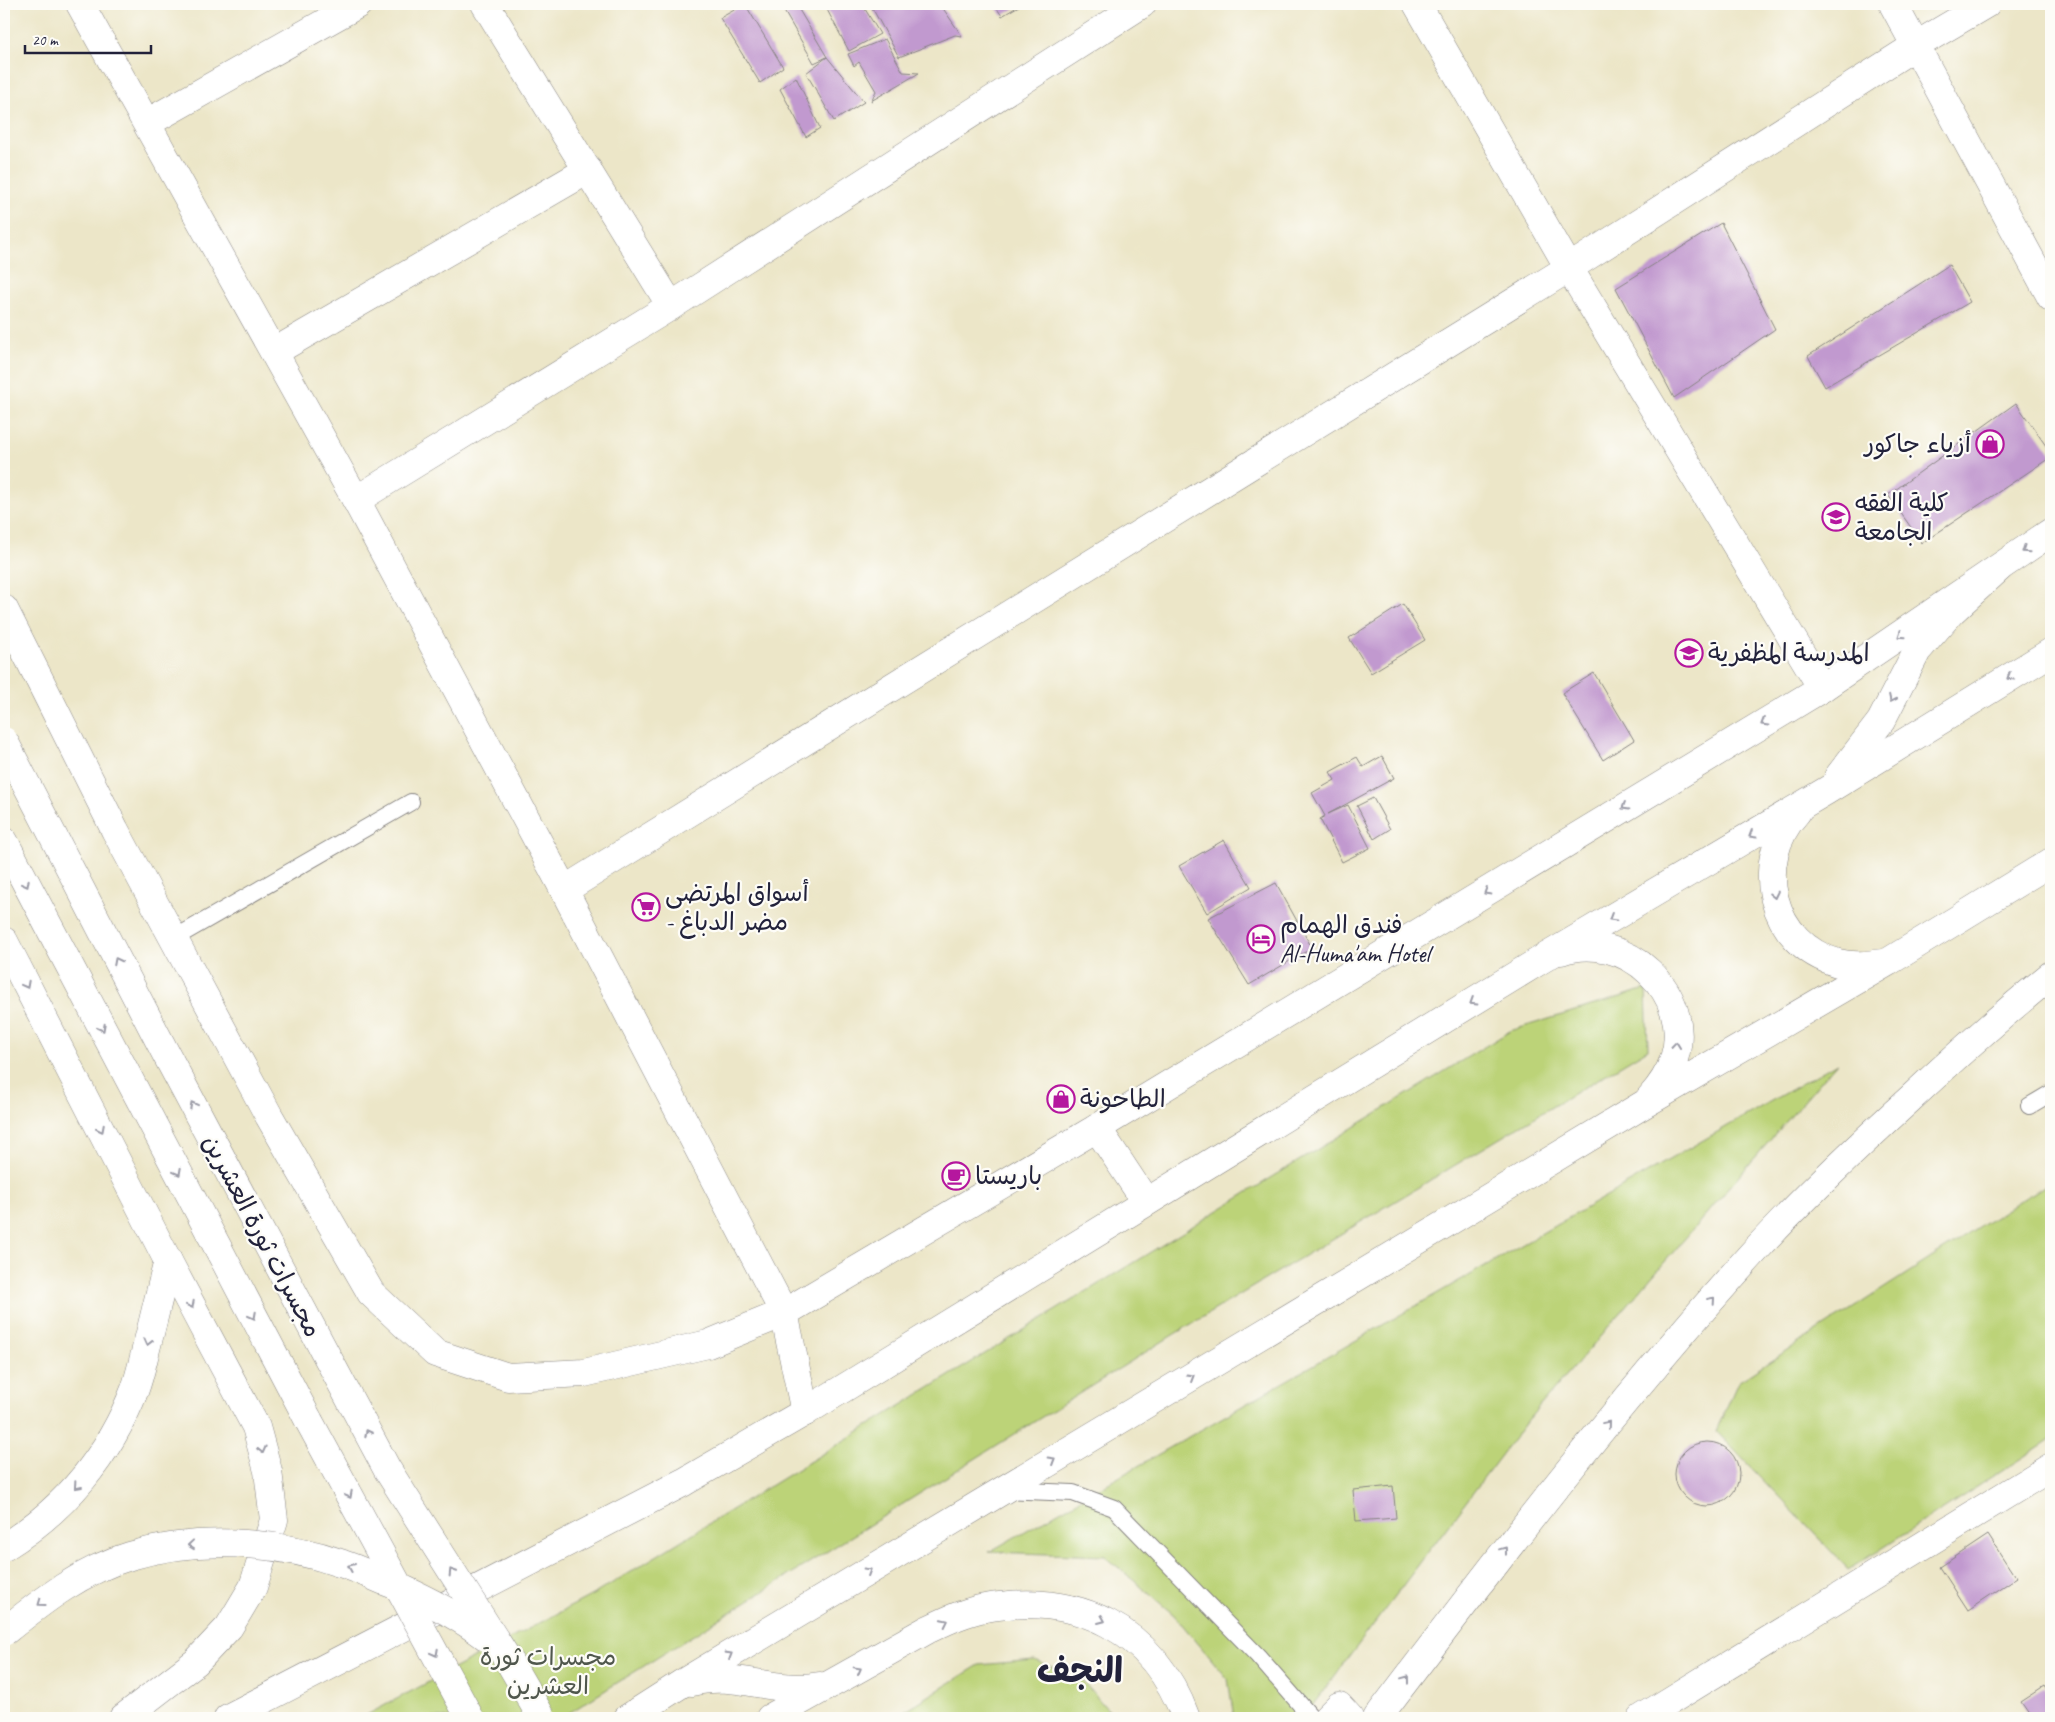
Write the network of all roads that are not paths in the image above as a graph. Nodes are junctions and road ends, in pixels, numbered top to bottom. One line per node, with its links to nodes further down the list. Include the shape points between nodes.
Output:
1 (80, 4): 9 (main road)
2 (358, 4): 9 (main road)
3 (486, 4): 10 (main road)
4 (1142, 4): 13 (main road)
5 (1417, 4): 11 (main road)
6 (1893, 4): 8 (main road)
7 (1986, 4): 8 (main road)
8 (1915, 46): 11 (main road); 12 (main road)
9 (147, 123): 14 (main road)
10 (588, 170): 13 (main road); 14 (main road)
11 (1569, 268): 20 (main road); 26 (main road)
12 (2051, 298)
13 (671, 306): 15 (main road)
14 (274, 352): 15 (main road)
15 (356, 500): 26 (main road)
16 (2051, 532): 17 (main road, one-way to 17)
17 (1999, 568): 20 (main road, one-way to 20); 22 (main road, one-way to 22, via 1951,612 1917,651 1881,721)
18 (4, 610): 27 (main road)
19 (2051, 652): 22 (main road, one-way to 22)
20 (1822, 688): 35 (main road, one-way to 35)
21 (4, 741): 44 (main road, مجسرات ثورة العشرين, one-way to 21, bridge, via 387,1469)
22 (1816, 797): 29 (main road, one-way to 29); 30 (main road, one-way to 30, via 1788,822 1776,844 1771,868 1773,893 1781,917 1795,938 1815,953 1838,963 1863,966)
23 (411, 802): 27 (lane)
24 (4, 841): 50 (main road, مجسرات ثورة العشرين, one-way to 50, bridge, via 304,1413)
25 (2051, 862): 30 (main road)
26 (564, 890): 38 (main road)
27 (173, 939): 38 (main road, via 269,1116 371,1293 435,1353 508,1377 584,1374 708,1344)
28 (4, 942): 37 (main road, one-way to 37)
29 (1539, 961): 33 (main road, one-way to 29, via 1663,1083 1671,1066 1677,1031 1672,1005 1659,982 1640,963 1616,951 1590,946 1563,950); 36 (main road, one-way to 36)
30 (1888, 962): 33 (main road)
31 (2051, 975): 58 (main road, one-way to 31, via 1519,1531 1678,1338 1753,1253 1845,1159)
32 (2051, 1093): 34 (lane)
33 (1646, 1103): 41 (main road, one-way to 33)
34 (2030, 1106)
35 (1096, 1128): 36 (main road); 38 (main road)
36 (1146, 1202): 39 (main road)
37 (168, 1261): 42 (main road, one-way to 42, via 136,1388 117,1430 93,1468 63,1502); 48 (main road, one-way to 48, via 256,1427 268,1471 274,1520 253,1588 229,1627 196,1662)
38 (784, 1313): 39 (main road)
39 (805, 1412): 49 (main road, via 684,1482)
40 (2051, 1467): 59 (main road)
41 (1004, 1490): 46 (main road, one-way to 41); 55 (lane, via 1074,1492 1114,1508 1258,1656)
42 (4, 1547)
43 (4, 1632): 44 (main road, one-way to 43, bridge, via 489,1639 465,1620 412,1593 342,1564 271,1547 238,1544 175,1547 129,1556 63,1586)
44 (510, 1663): 47 (main road, مجسرات ثورة العشرين, bridge)
45 (831, 1684): 46 (main road, via 783,1689 732,1679 704,1678); 53 (main road); 54 (main road, one-way to 54, via 954,1617 983,1608 1038,1605 1089,1614 1133,1638 1165,1674)
46 (673, 1690): 51 (main road); 52 (main road)
47 (541, 1716)
48 (123, 1718)
49 (228, 1718)
50 (470, 1718)
51 (628, 1718)
52 (651, 1718)
53 (770, 1718)
54 (1186, 1718)
55 (1312, 1718)
56 (1327, 1718): 57 (main road, via 1339,1706)
57 (1350, 1718)
58 (1377, 1718)
59 (1642, 1718)

